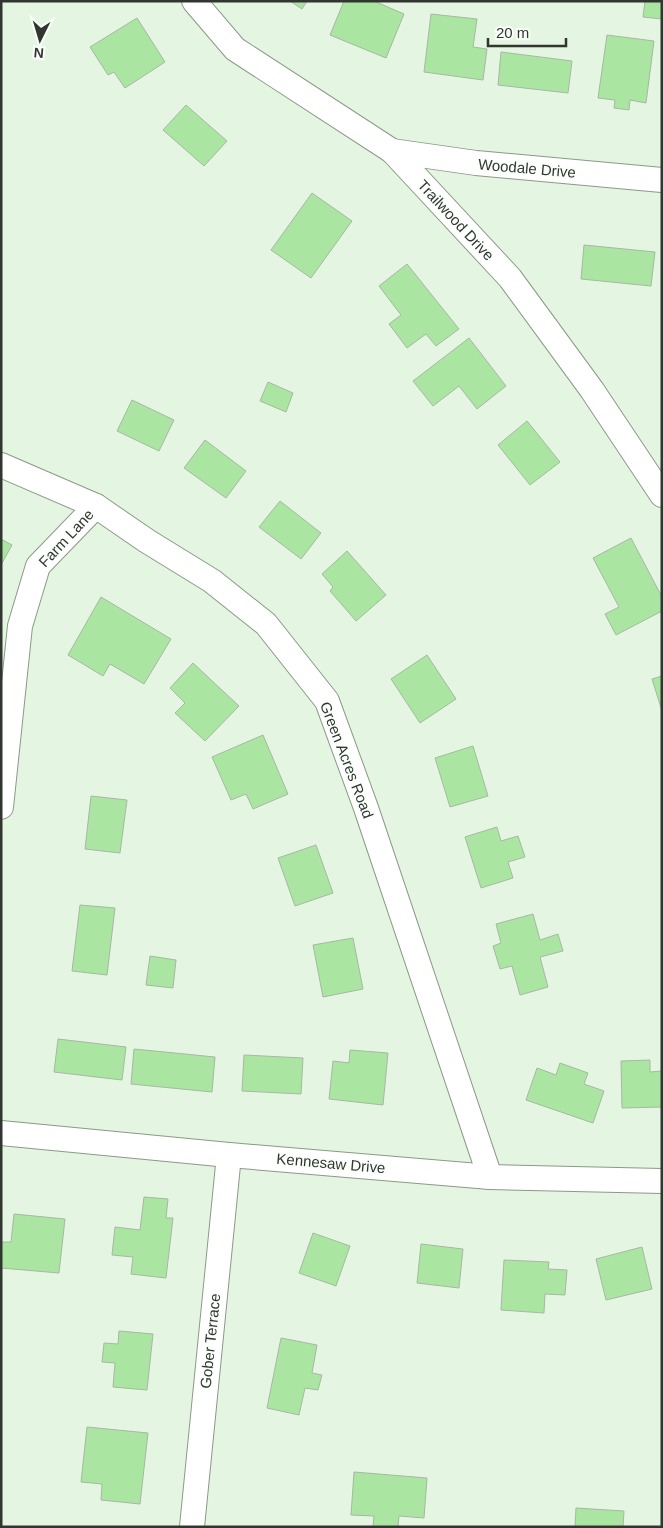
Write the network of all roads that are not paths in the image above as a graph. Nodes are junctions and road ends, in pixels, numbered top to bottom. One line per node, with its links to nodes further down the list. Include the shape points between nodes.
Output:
1 (194, 1): 2 (street, Trailwood Drive, via 235,49)
2 (392, 151): 3 (street, Woodale Drive, via 476,163); 5 (street, Trailwood Drive, via 510,278 592,390)
3 (662, 180)
4 (1, 465): 6 (street, Green Acres Road)
5 (662, 495)
6 (96, 506): 7 (street, Farm Lane, via 38,566 20,626); 10 (street, Green Acres Road, via 212,581 266,624 327,701)
7 (1, 807)
8 (1, 1133): 9 (street, Kennesaw Drive)
9 (229, 1155): 10 (street, Kennesaw Drive); 12 (street, Gober Terrace)
10 (490, 1177): 11 (street, Kennesaw Drive)
11 (662, 1181)
12 (192, 1527)

